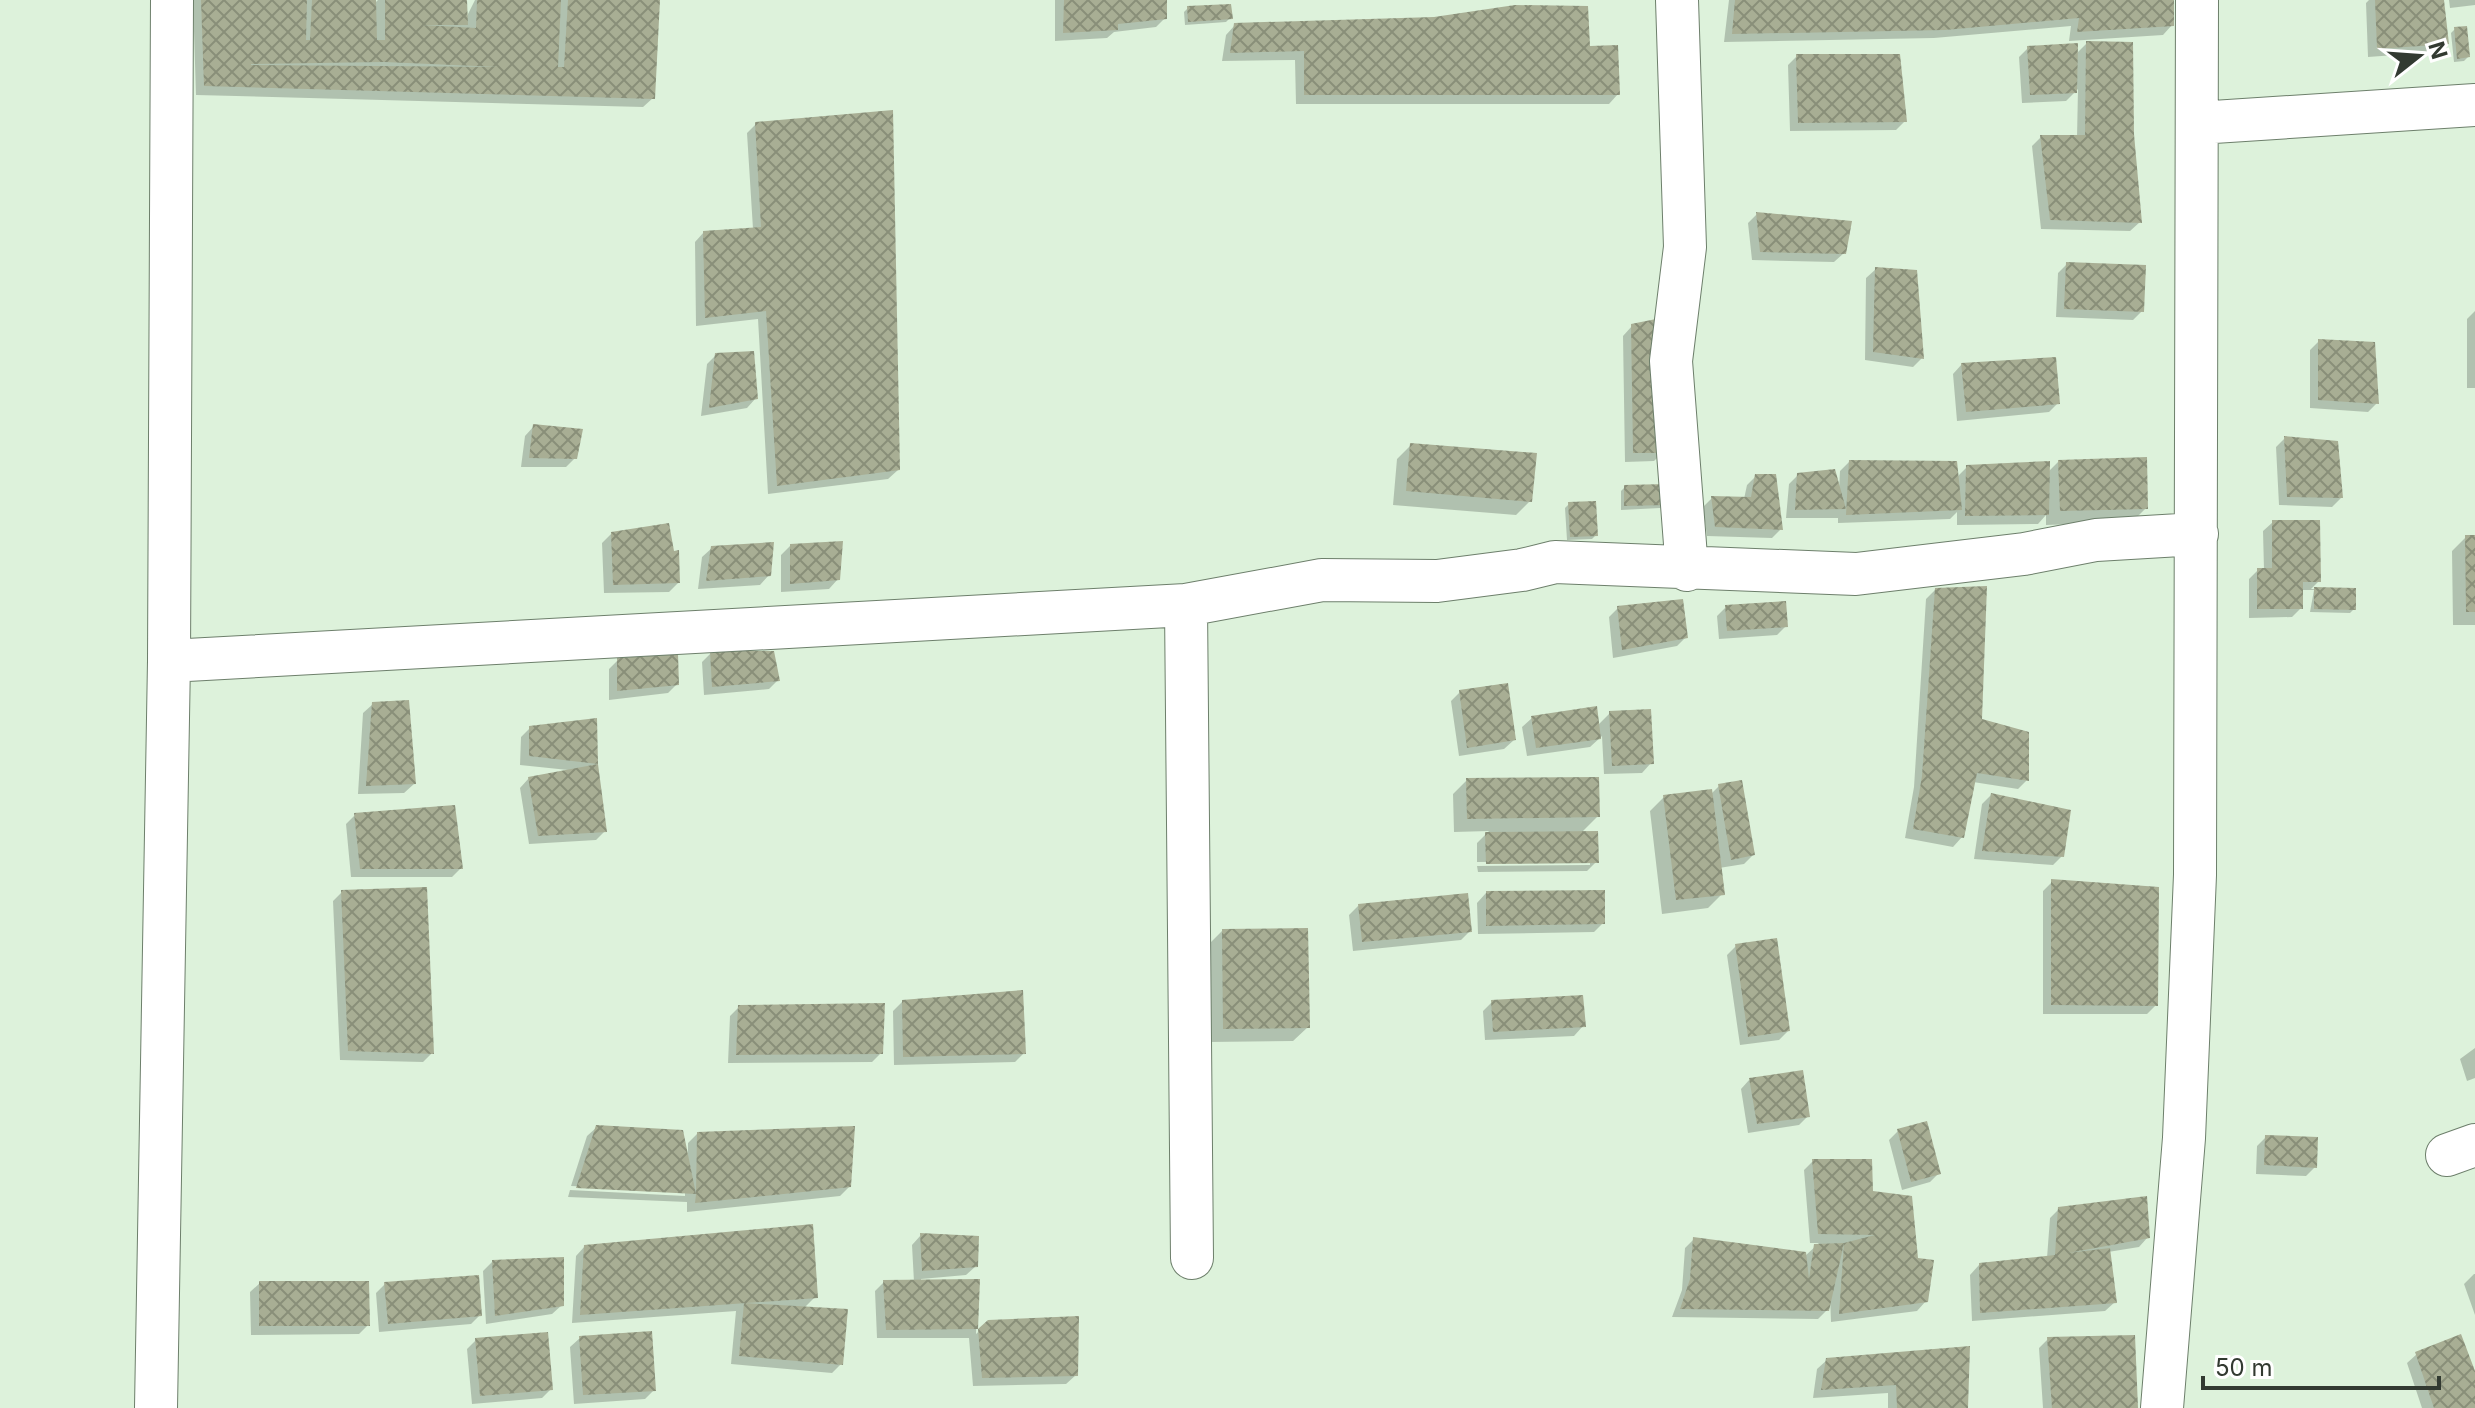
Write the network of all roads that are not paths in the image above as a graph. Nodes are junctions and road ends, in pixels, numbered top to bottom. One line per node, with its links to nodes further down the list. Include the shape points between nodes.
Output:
1 (172, 0): 9 (street)
2 (1677, 0): 7 (street, via 1685,247 1671,361)
3 (2197, 0): 5 (street)
4 (2475, 105): 5 (street)
5 (2198, 123): 6 (street)
6 (2197, 534): 7 (street, via 2096,540 1856,574); 12 (street, via 2194,906 2184,1138)
7 (1687, 570): 8 (street, via 1555,562 1437,581 1322,580)
8 (1186, 605): 9 (street); 10 (street)
9 (169, 661): 11 (street)
10 (1192, 1258)
11 (156, 1408)
12 (2162, 1408)

